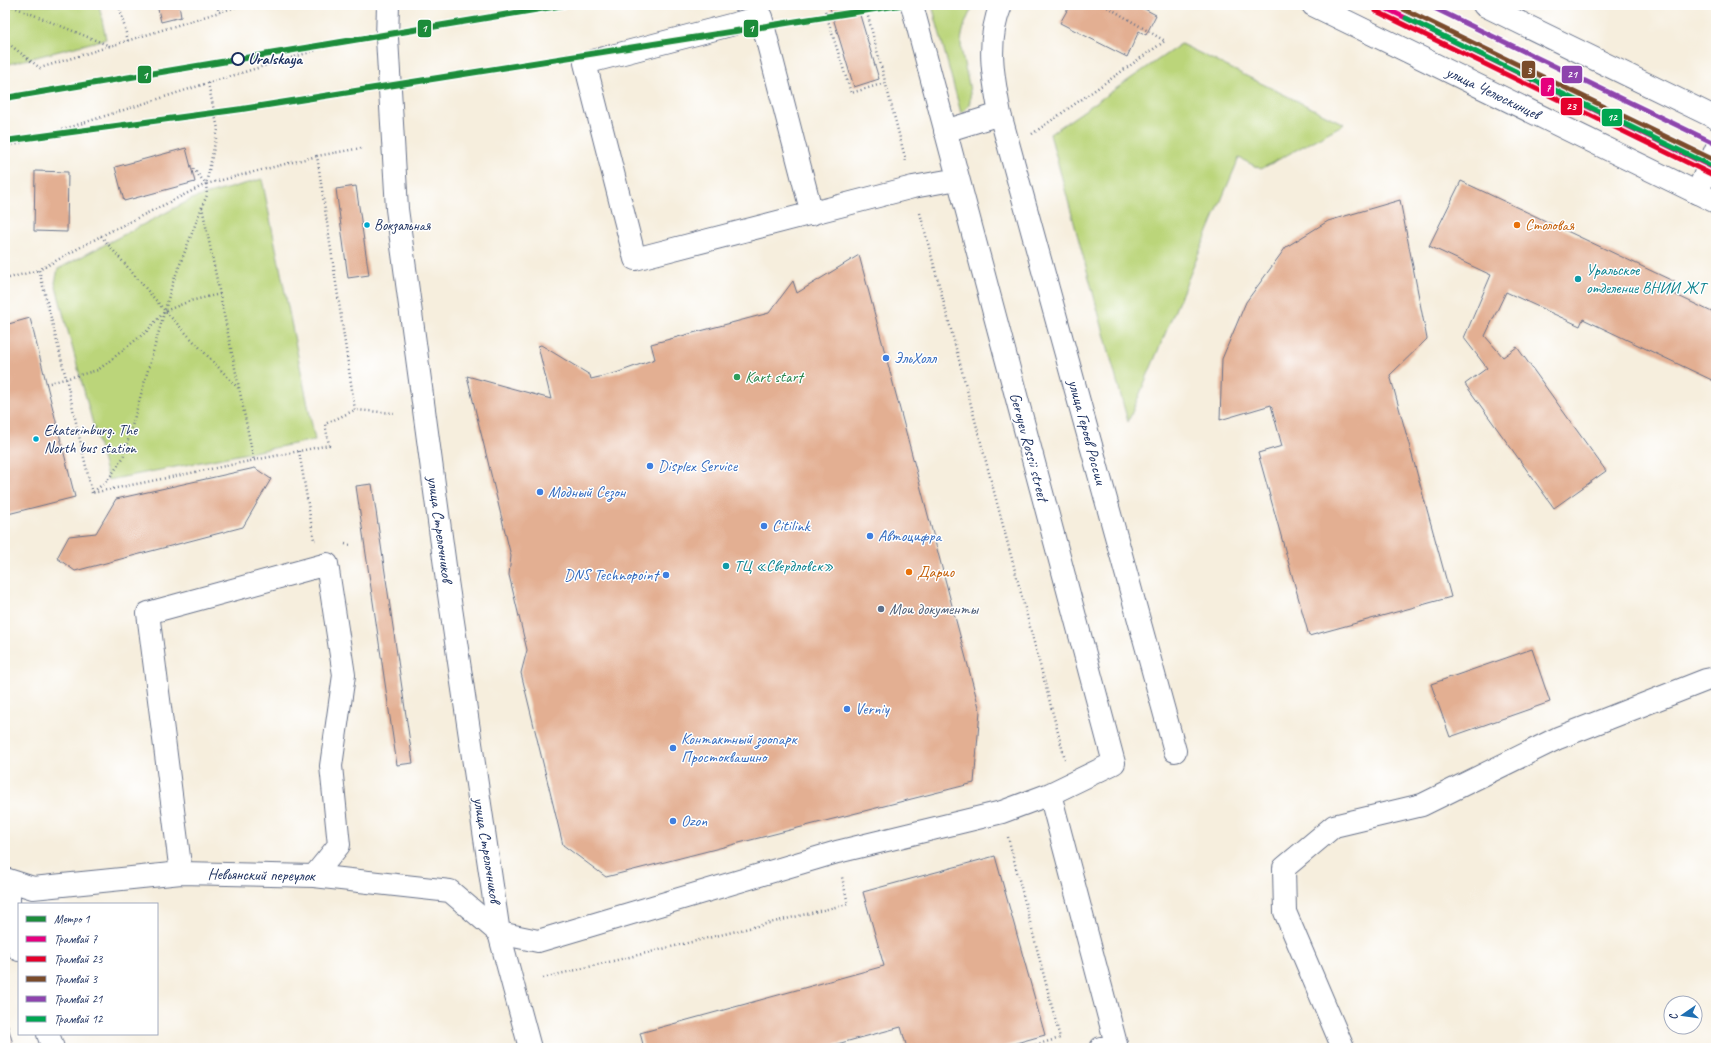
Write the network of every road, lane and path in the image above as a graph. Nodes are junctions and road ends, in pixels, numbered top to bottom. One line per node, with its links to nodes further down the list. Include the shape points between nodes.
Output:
1 (9, 5): 16 (path)
2 (119, 5): 15 (path)
3 (217, 5): 13 (path)
4 (242, 5): 13 (path)
5 (388, 5): 60 (street, улица Стрелочников, via 387,38 396,209 447,582)
6 (865, 5): 18 (path)
7 (912, 5): 22 (street)
8 (1001, 5): 20 (street, улица Героев России, via 996,17 992,42 992,75)
9 (1104, 5): 23 (path, via 1165,41)
10 (1313, 5): 32 (street, улица Челюскинцев)
11 (1484, 5): 21 (street)
12 (825, 11): 18 (path, via 851,93)
13 (219, 13): 15 (path)
14 (5, 41): 16 (path, via 40,68)
15 (128, 41): 16 (path)
16 (111, 46)
17 (317, 50): 19 (path)
18 (885, 82): 28 (path)
19 (208, 83): 24 (path); 31 (path, via 218,129)
20 (1000, 114): 22 (street); 53 (street, улица Героев России)
21 (1716, 118)
22 (945, 131): 30 (street, Geroyev Rossii street)
23 (1026, 138)
24 (5, 148)
25 (361, 148): 27 (path)
26 (1716, 148): 32 (street)
27 (316, 156): 31 (path); 44 (path)
28 (906, 163)
29 (191, 166): 31 (path)
30 (958, 179): 35 (street, via 913,187); 55 (street, Geroyev Rossii street, via 1114,763)
31 (206, 184): 33 (path, via 207,195); 36 (path)
32 (1707, 197)
33 (202, 207): 39 (path); 40 (path, via 172,285)
34 (920, 212): 54 (path)
35 (812, 214): 35 (street, via 635,259 585,63 761,17)
36 (101, 236): 37 (path); 40 (path)
37 (39, 270): 38 (path); 41 (path)
38 (5, 279)
39 (220, 294): 40 (path, via 190,301); 43 (path)
40 (165, 311): 41 (path, via 147,331 98,370); 43 (path); 48 (path, via 123,458 108,480)
41 (66, 378): 42 (path); 48 (path)
42 (46, 384)
43 (239, 388): 47 (path)
44 (356, 410): 45 (path); 46 (path, via 325,424 329,445)
45 (394, 413)
46 (299, 451): 47 (path); 49 (path, via 314,540)
47 (254, 461): 48 (path)
48 (92, 493)
49 (322, 541)
50 (343, 544): 51 (path)
51 (350, 545)
52 (1716, 678): 67 (street, via 1558,738 1422,805 1334,826 1284,868 1285,912)
53 (1175, 750)
54 (1067, 766)
55 (1050, 794): 56 (street); 66 (street, via 1116,1044)
56 (1002, 812): 60 (street, via 837,852 538,941); 65 (path, via 1060,1038)
57 (181, 873): 58 (street, Невьянский переулок); 58 (street, via 148,613 327,564 344,675 331,766 339,845); 59 (street, Невьянский переулок, via 34,888)
58 (314, 876): 60 (street, Невьянский переулок, via 450,891)
59 (6, 881): 61 (street, via 9,921)
60 (499, 933): 64 (street, улица Стрелочников)
61 (18, 947)
62 (48, 1035): 63 (street)
63 (53, 1048)
64 (530, 1048)
65 (1024, 1048)
66 (1101, 1048)
67 (1343, 1048)

